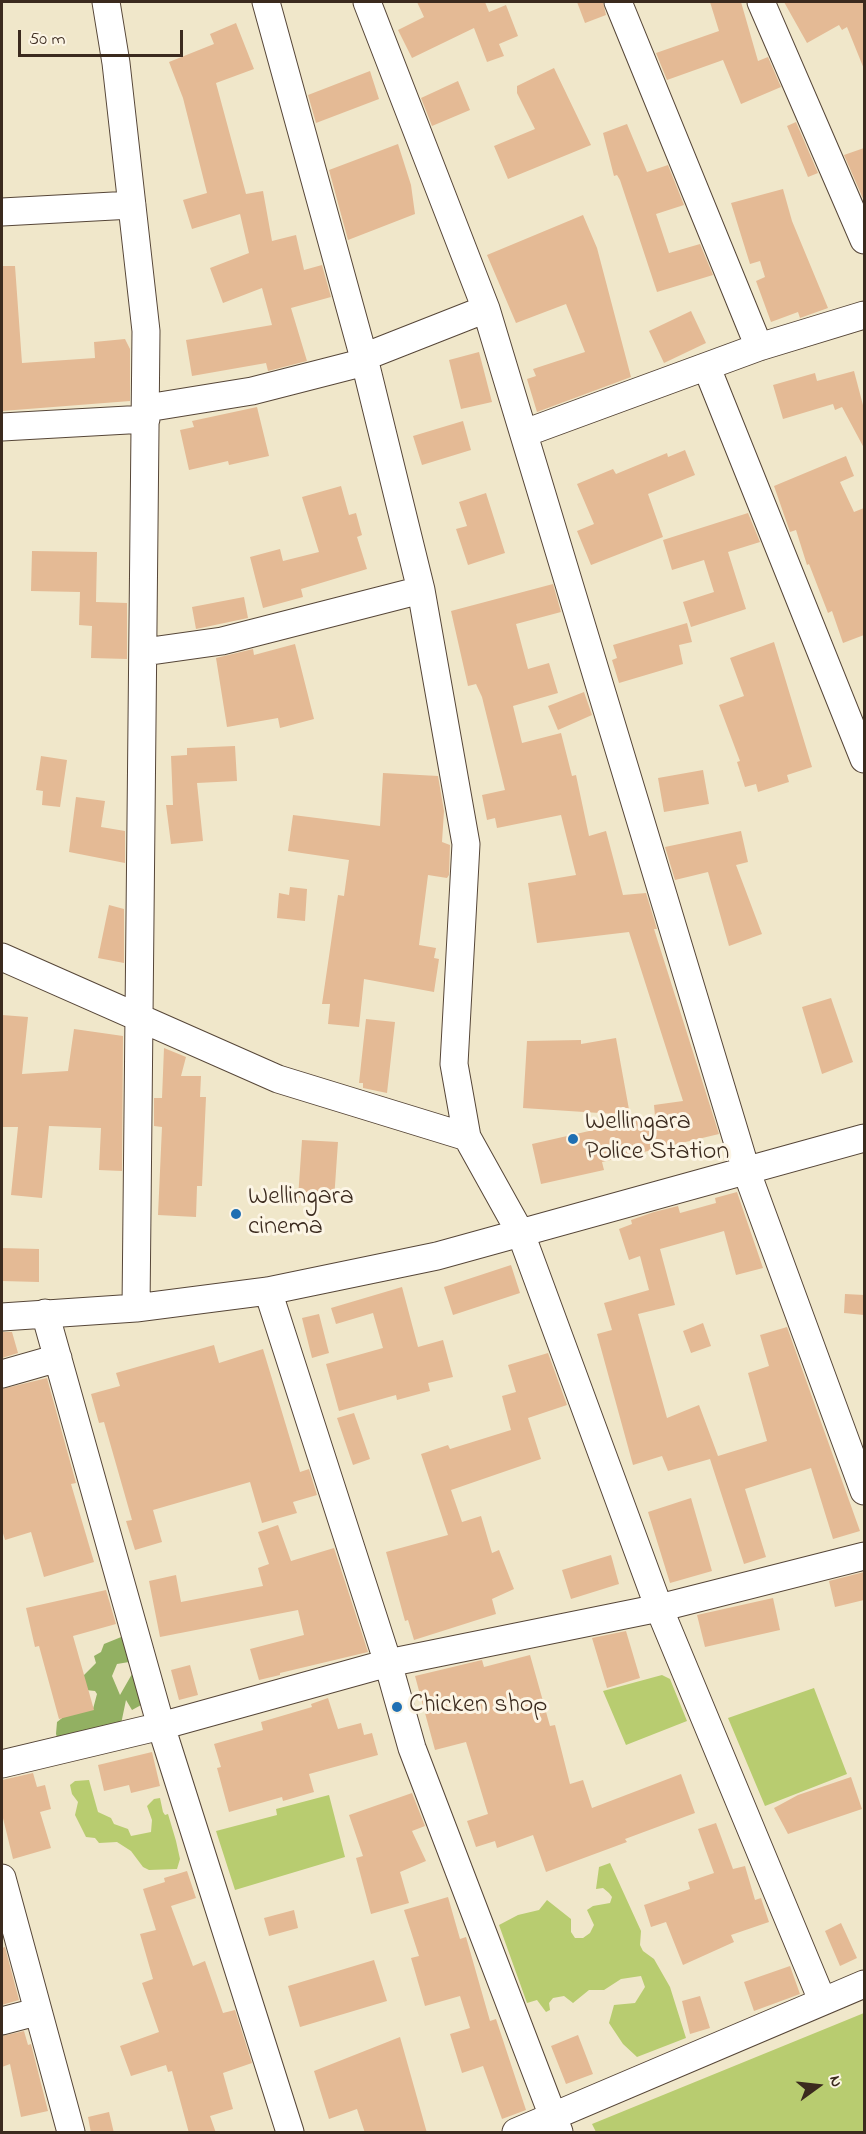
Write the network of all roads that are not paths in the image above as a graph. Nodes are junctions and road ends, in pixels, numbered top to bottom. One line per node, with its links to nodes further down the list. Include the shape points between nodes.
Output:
1 (106, 2): 6 (street)
2 (266, 2): 12 (street)
3 (367, 2): 9 (street)
4 (618, 2): 11 (street)
5 (761, 2): 8 (street)
6 (132, 205): 7 (street); 14 (street, via 146,331)
7 (2, 212)
8 (864, 240)
9 (486, 309): 12 (street); 16 (street)
10 (864, 315): 11 (street)
11 (759, 347): 13 (street)
12 (364, 360): 14 (street, via 252,391); 17 (street)
13 (707, 368): 16 (street); 19 (street)
14 (146, 413): 15 (street); 18 (street)
15 (2, 427)
16 (525, 433): 24 (street)
17 (421, 590): 18 (street, via 222,641); 22 (street, via 466,844 454,1064)
18 (144, 652): 21 (street)
19 (864, 759)
20 (2, 957): 21 (street)
21 (141, 1021): 22 (street, via 278,1079); 27 (street)
22 (467, 1137): 25 (street)
23 (864, 1138): 24 (street)
24 (746, 1170): 25 (street); 32 (street)
25 (521, 1234): 26 (street); 34 (street)
26 (268, 1292): 27 (street); 35 (street)
27 (136, 1308): 28 (street)
28 (45, 1313): 29 (street); 30 (street)
29 (2, 1317)
30 (58, 1358): 31 (street); 36 (street)
31 (2, 1374)
32 (864, 1491)
33 (864, 1556): 34 (street)
34 (659, 1608): 35 (street); 40 (street)
35 (388, 1663): 36 (street); 43 (street, via 412,1748)
36 (161, 1726): 37 (street); 45 (street)
37 (2, 1764)
38 (2, 1878): 41 (street)
39 (864, 1984): 40 (street)
40 (822, 2000): 43 (street, via 582,2104)
41 (36, 2012): 42 (street); 44 (street)
42 (2, 2021)
43 (556, 2126): 46 (street)
44 (70, 2133)
45 (290, 2133)
46 (516, 2133)

